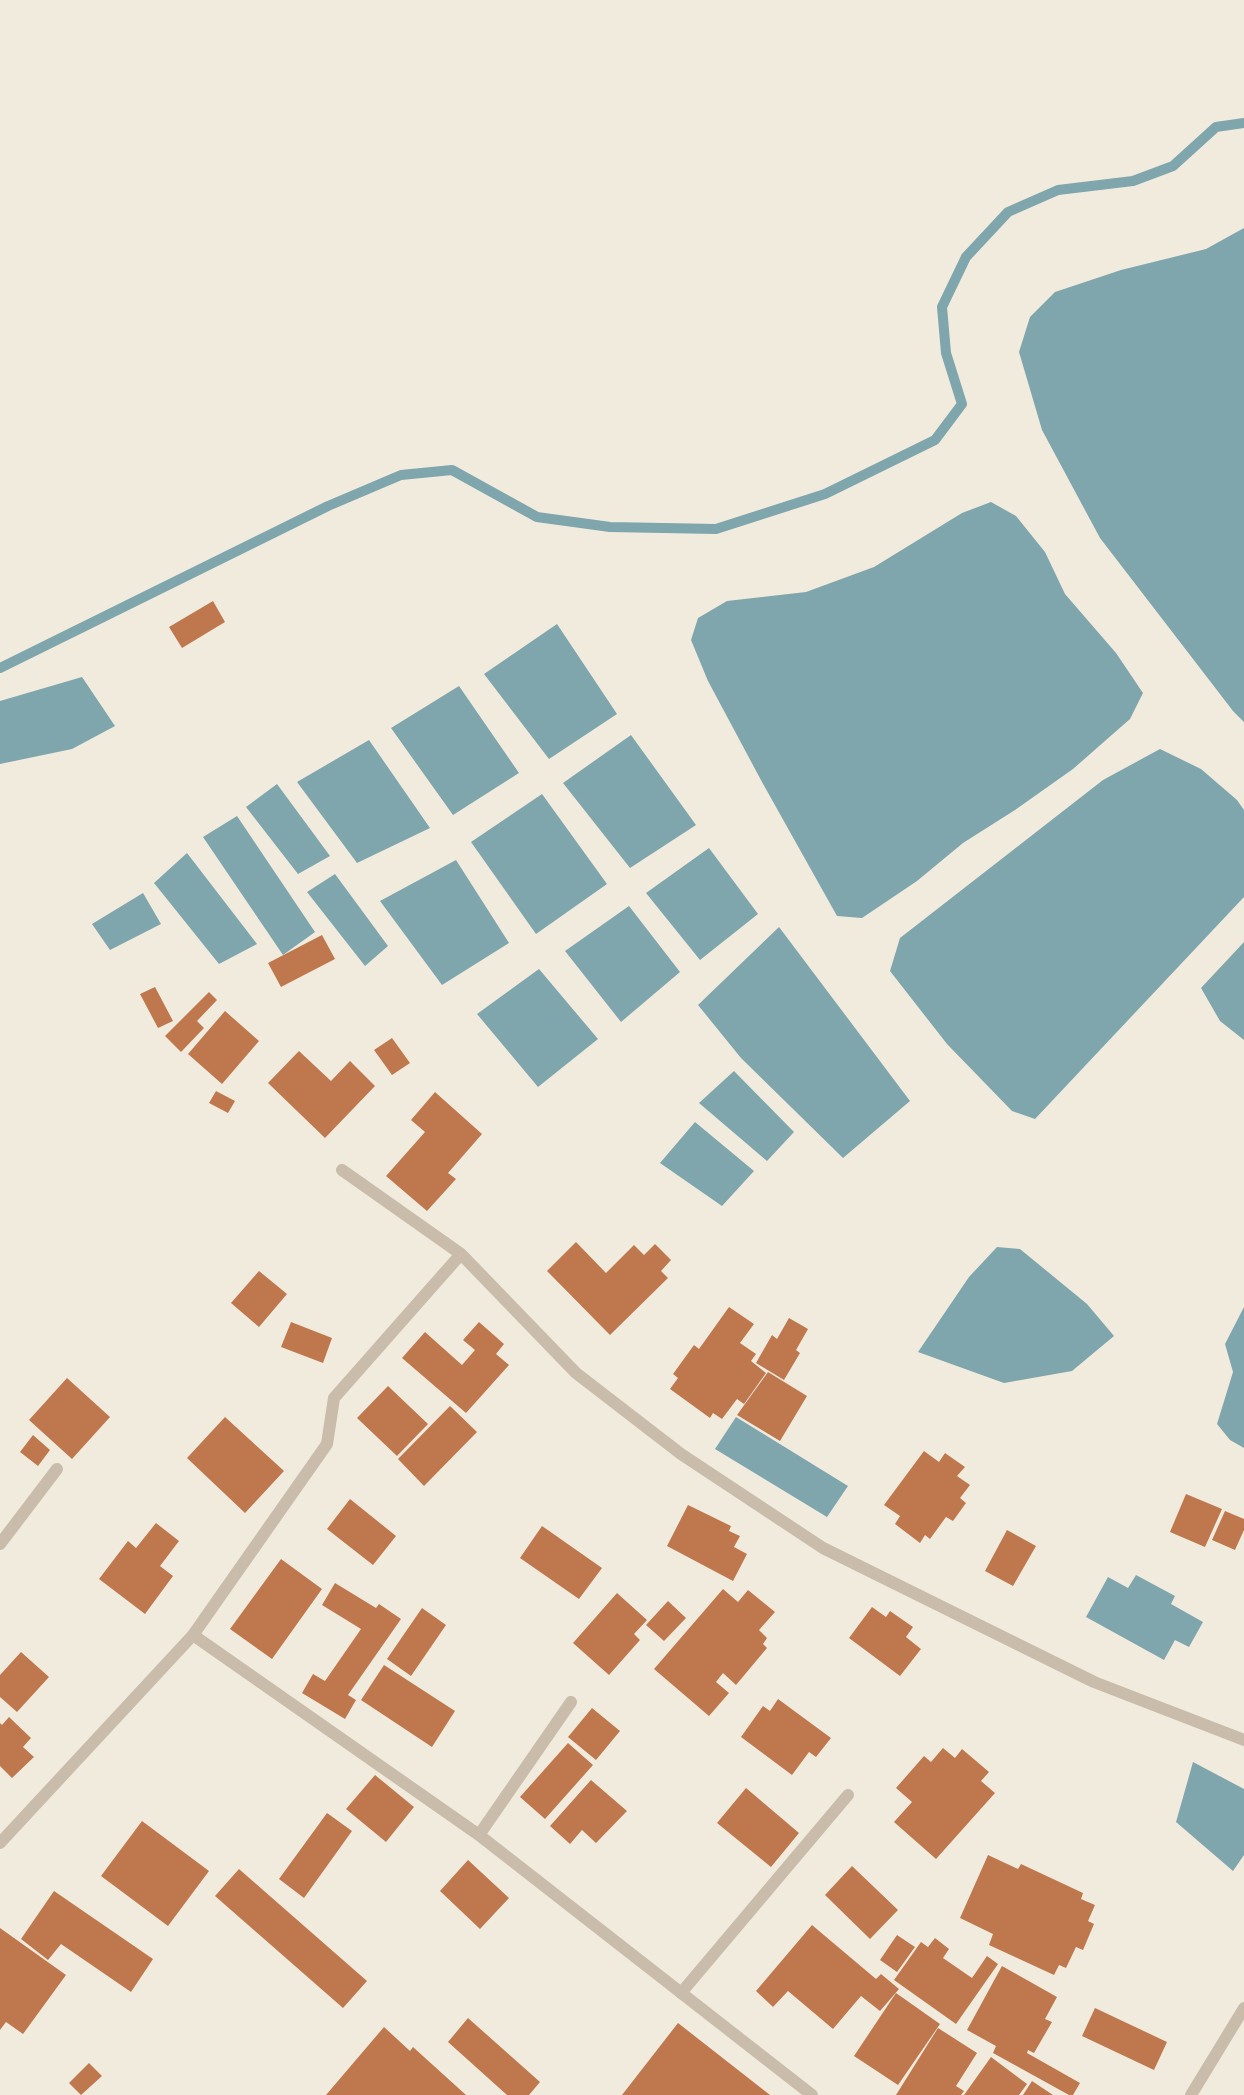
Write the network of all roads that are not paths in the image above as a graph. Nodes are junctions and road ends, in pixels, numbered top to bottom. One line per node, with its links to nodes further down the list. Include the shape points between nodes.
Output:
1 (342, 1170): 2 (street)
2 (461, 1254): 5 (street, via 334,1398 327,1444); 7 (street, via 576,1374 680,1454 823,1548 1094,1682)
3 (57, 1469): 4 (street)
4 (0, 1544)
5 (193, 1635): 9 (street); 10 (street)
6 (571, 1702): 9 (street)
7 (1244, 1740)
8 (848, 1795): 11 (street)
9 (479, 1836): 11 (street)
10 (0, 1843)
11 (681, 1993): 13 (street)
12 (1244, 2008): 14 (street)
13 (812, 2095)
14 (1191, 2095)

